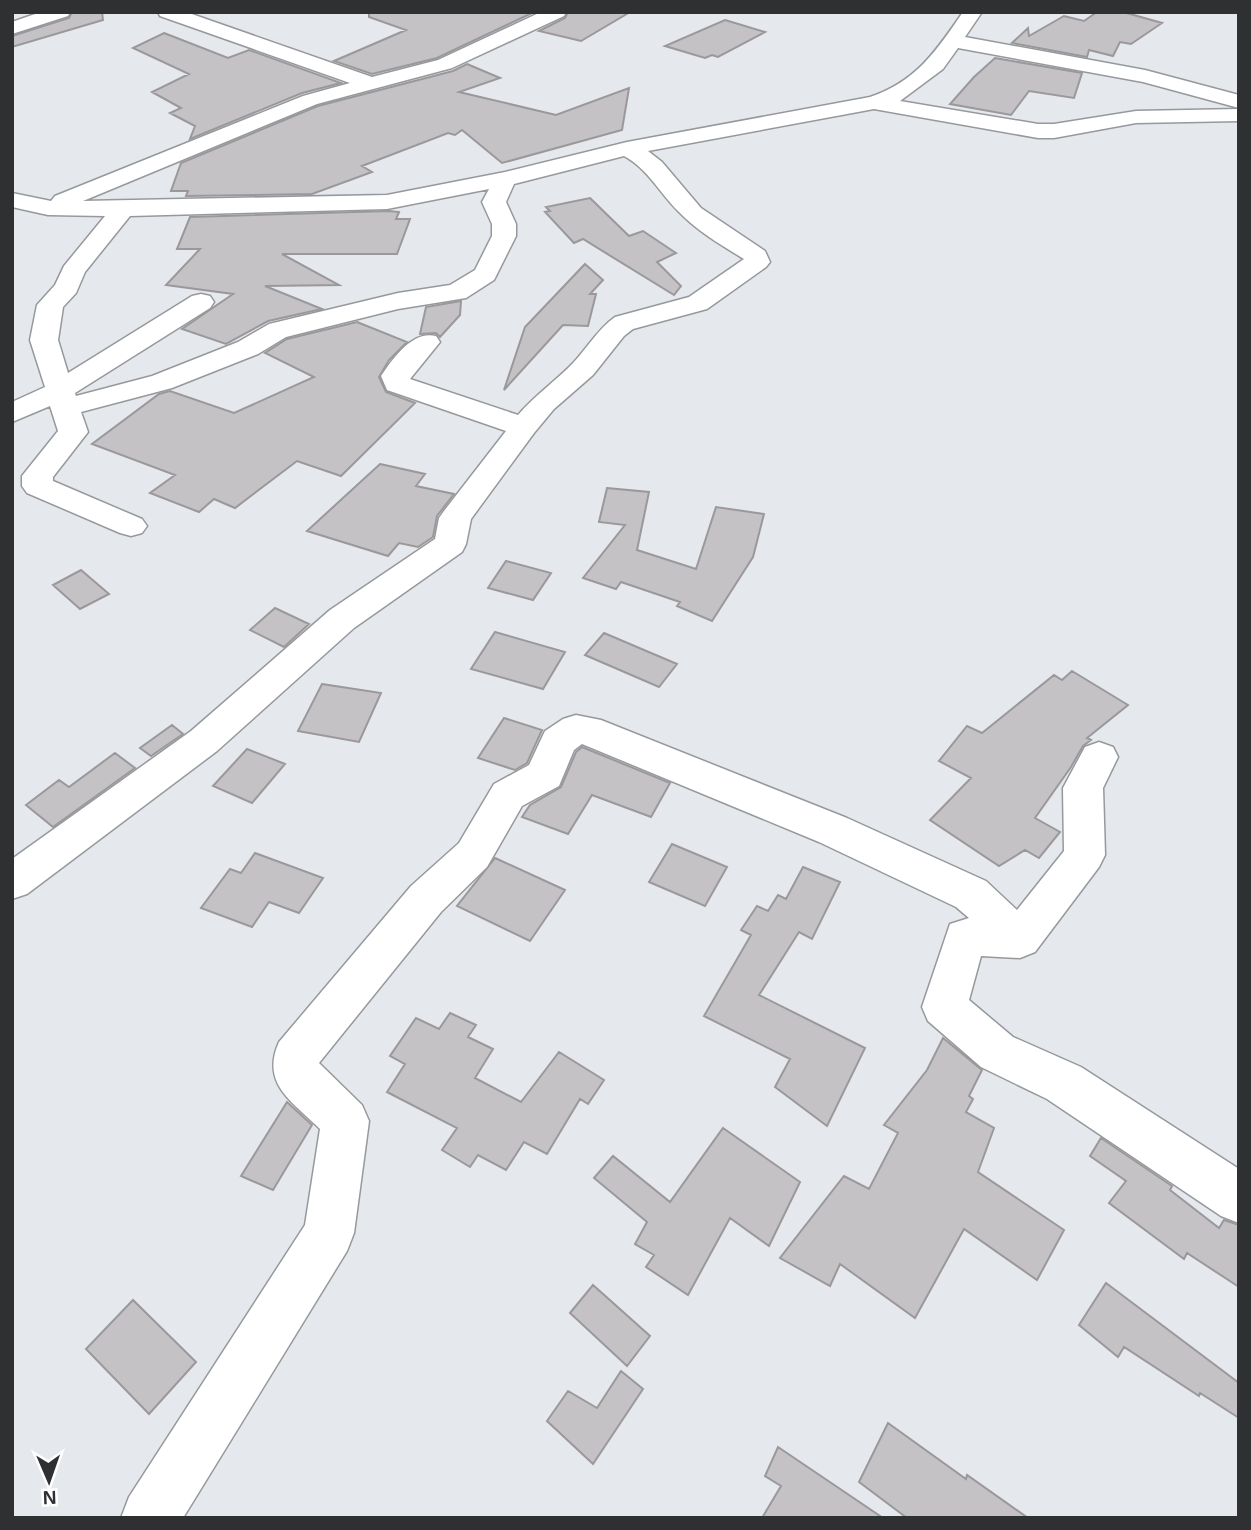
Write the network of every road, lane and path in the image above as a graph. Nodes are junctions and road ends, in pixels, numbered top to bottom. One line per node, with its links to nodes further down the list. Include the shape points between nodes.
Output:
1 (61, 12): 5 (street)
2 (167, 12): 7 (street)
3 (557, 12): 7 (street, via 444,64)
4 (974, 12): 6 (street)
5 (12, 28)
6 (954, 41): 8 (street, via 1145,76); 9 (street, via 936,65 897,95)
7 (368, 83): 14 (street, via 310,100)
8 (1239, 102)
9 (874, 103): 10 (street, via 1038,131 1136,117); 11 (street)
10 (1239, 116)
11 (627, 149): 12 (street); 20 (street, via 656,167 685,205 757,257 757,262 698,303 624,323 614,330 583,369)
12 (505, 179): 15 (street, via 387,202); 18 (street, via 494,202 504,236 485,275 457,292 318,319 279,330 248,348 162,382)
13 (12, 200): 14 (street)
14 (48, 208): 15 (street)
15 (123, 209): 18 (street, via 50,305 44,340)
16 (201, 302): 18 (street)
17 (426, 342): 20 (street, via 394,376 397,384)
18 (62, 400): 19 (street); 21 (street, via 73,432 37,476 38,486)
19 (12, 413)
20 (524, 427): 23 (street, via 456,518 450,544 342,619 204,741)
21 (131, 526)
22 (1099, 757): 24 (street, via 1083,788 1085,855)
23 (12, 882)
24 (1020, 939): 25 (street, via 965,937 944,1007 997,1052 1064,1083); 26 (street, via 971,894 729,786 576,729 558,741 545,775 508,795 473,855 426,899 295,1056 295,1072 345,1121 328,1233)
25 (1239, 1198)
26 (150, 1518)

